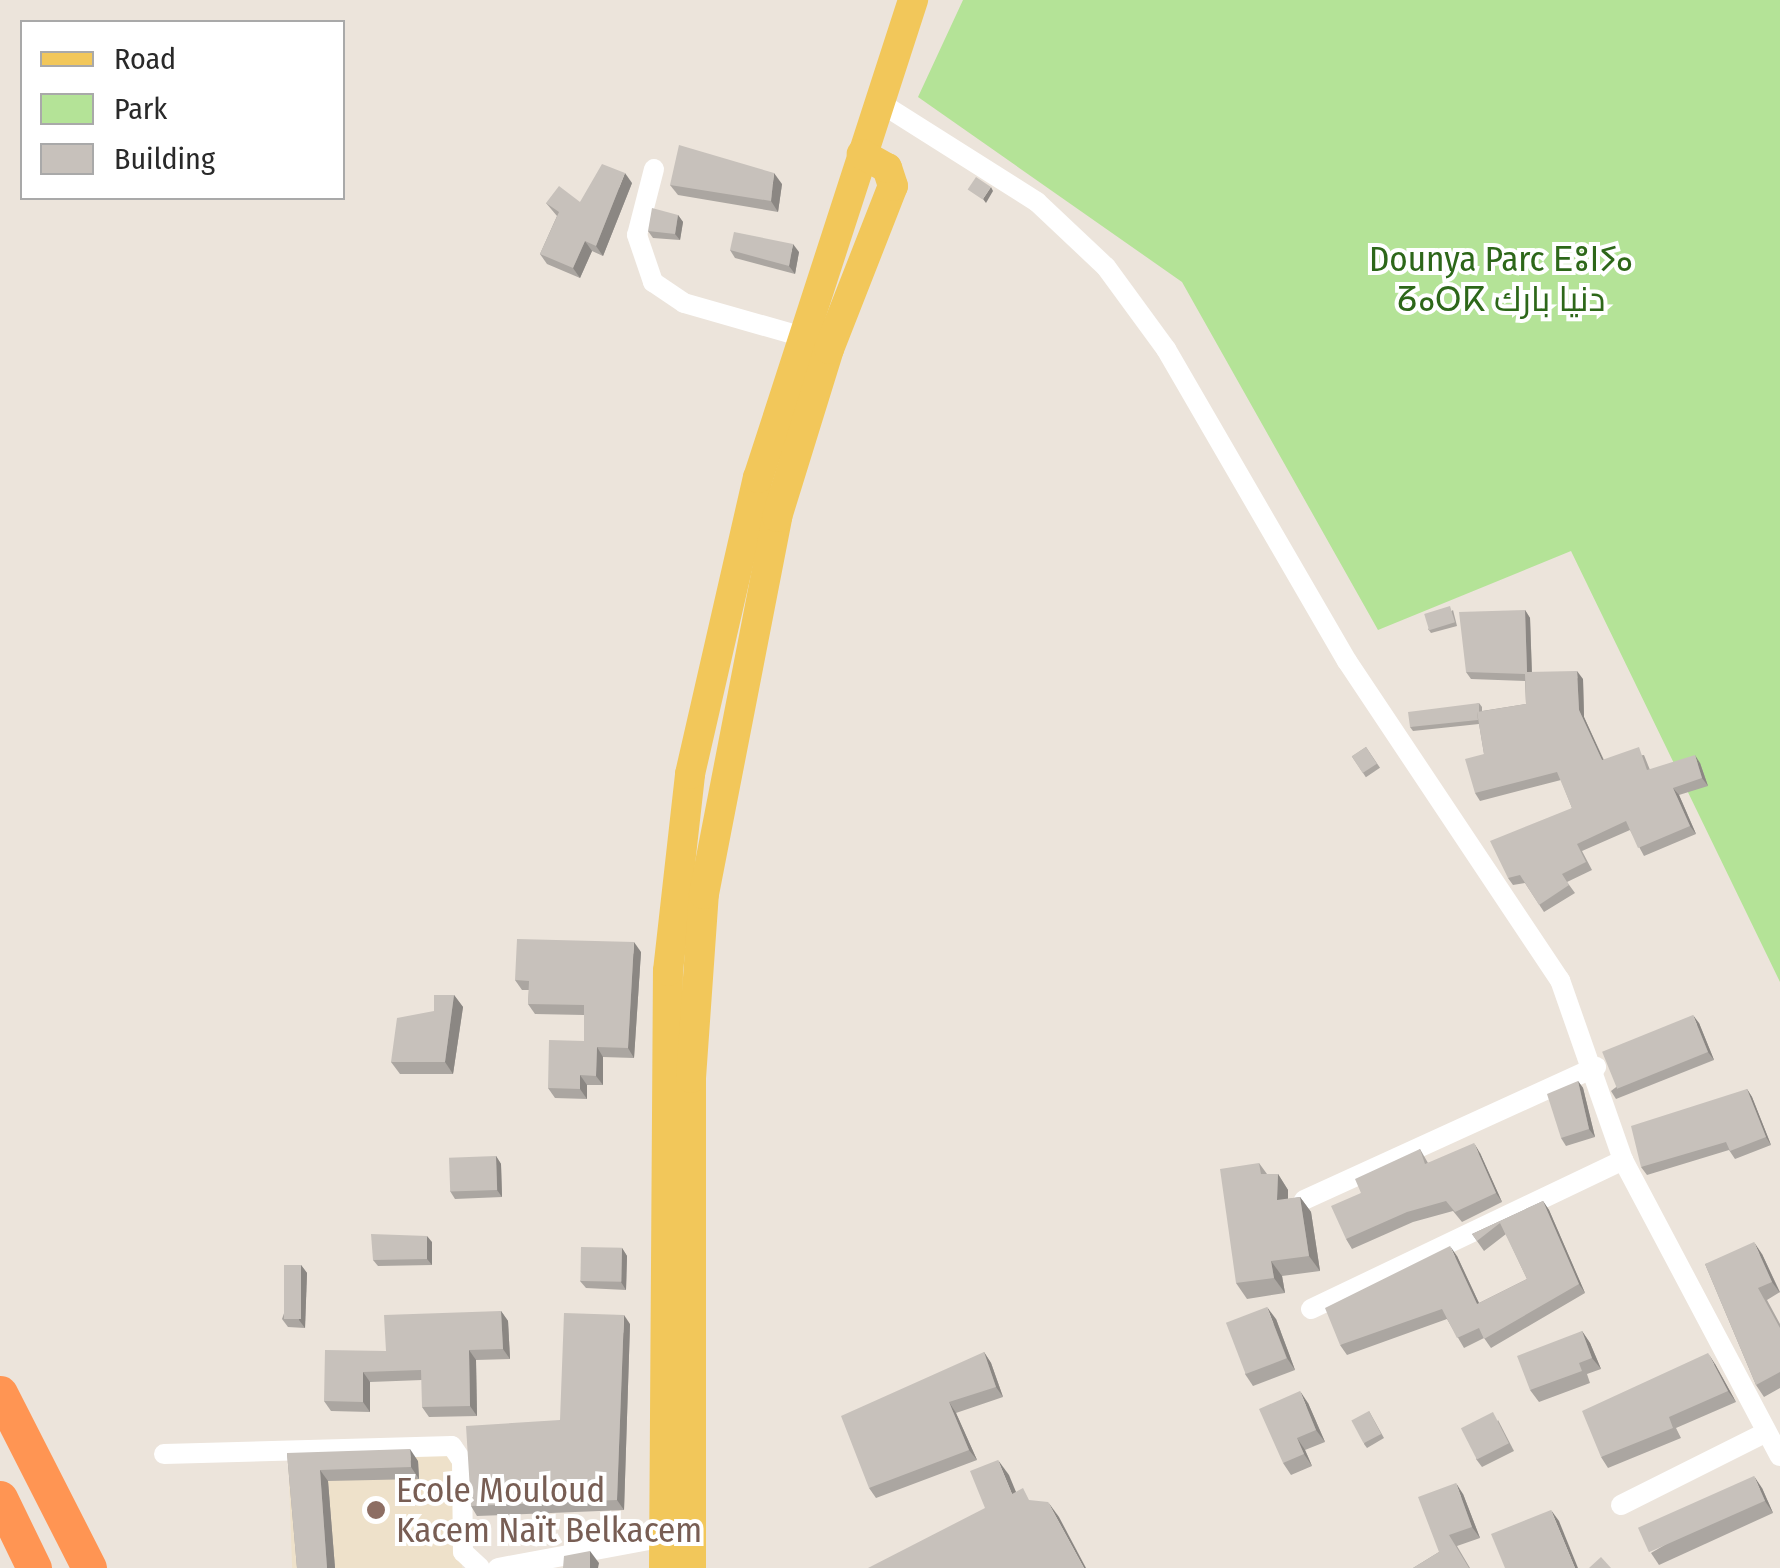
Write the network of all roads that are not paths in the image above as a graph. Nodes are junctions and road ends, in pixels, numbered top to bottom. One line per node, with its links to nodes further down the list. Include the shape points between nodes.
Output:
1 (914, 0): 2 (main road)
2 (879, 102): 3 (main road); 6 (street, via 1037,202 1116,280 1166,349 1347,661 1560,980)
3 (862, 154): 5 (main road); 22 (main road, via 887,168 893,186 777,517 704,894 691,1078)
4 (654, 169): 5 (street, via 637,236 653,282 684,303)
5 (800, 336): 16 (main road, via 718,631 679,856 668,971)
6 (1596, 1067): 7 (street); 8 (street)
7 (1624, 1160): 9 (street); 11 (street)
8 (1304, 1200)
9 (1311, 1309)
10 (0, 1393): 18 (highway)
11 (1765, 1433): 13 (street); 15 (street)
12 (164, 1454): 19 (street, via 452,1446 462,1461 463,1552)
13 (1780, 1456)
14 (0, 1498): 17 (highway)
15 (1622, 1505)
16 (665, 1537): 20 (street); 21 (main road)
17 (34, 1568)
18 (89, 1568)
19 (480, 1568)
20 (498, 1568)
21 (664, 1568)
22 (692, 1568)

